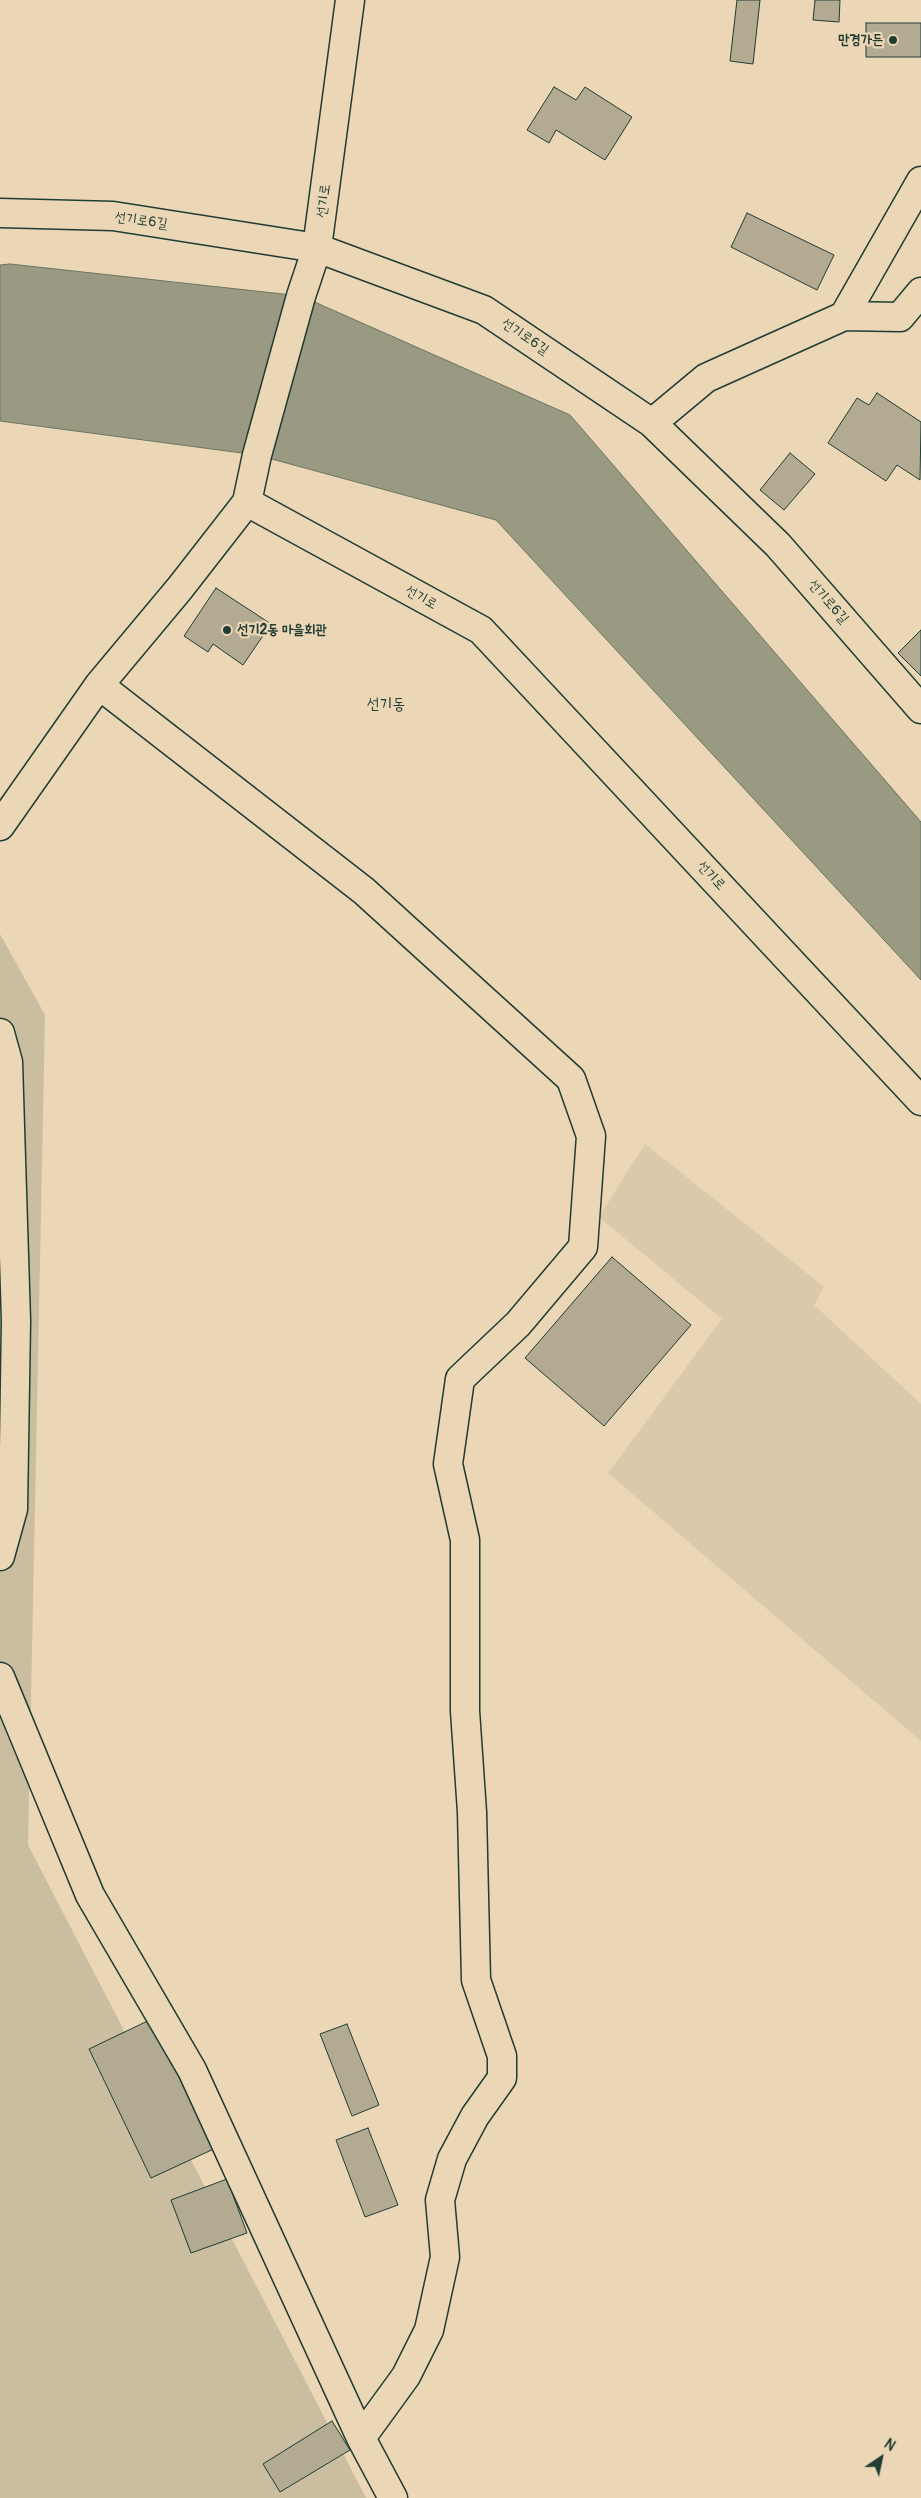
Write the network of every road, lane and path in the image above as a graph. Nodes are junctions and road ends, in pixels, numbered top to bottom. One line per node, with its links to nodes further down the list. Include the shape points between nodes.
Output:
1 (350, 0): 4 (street, 선기로)
2 (921, 181): 6 (street)
3 (0, 213): 4 (street, 선기로6길, via 113,216)
4 (317, 248): 7 (street, 선기로6길, via 484,310); 8 (street, 선기로, via 257,455)
5 (921, 292): 6 (street, via 900,317)
6 (844, 316): 7 (street, via 706,378)
7 (652, 423): 10 (street, 선기로6길, via 778,545)
8 (247, 502): 9 (street); 13 (street, 선기로, via 481,630)
9 (99, 685): 11 (street); 16 (street, via 364,891 571,1079 591,1136 583,1247 518,1324 460,1379 448,1464 465,1540 465,1711 472,1812 476,1980 502,2056 502,2078 475,2116 449,2168 440,2200 445,2257 429,2330 406,2376)
10 (921, 709)
11 (0, 826)
12 (0, 1033): 14 (street, via 8,1062 16,1320 13,1509)
13 (921, 1101)
14 (0, 1556)
15 (0, 1677): 16 (street, via 90,1895 192,2070)
16 (362, 2438): 17 (street)
17 (393, 2498)

